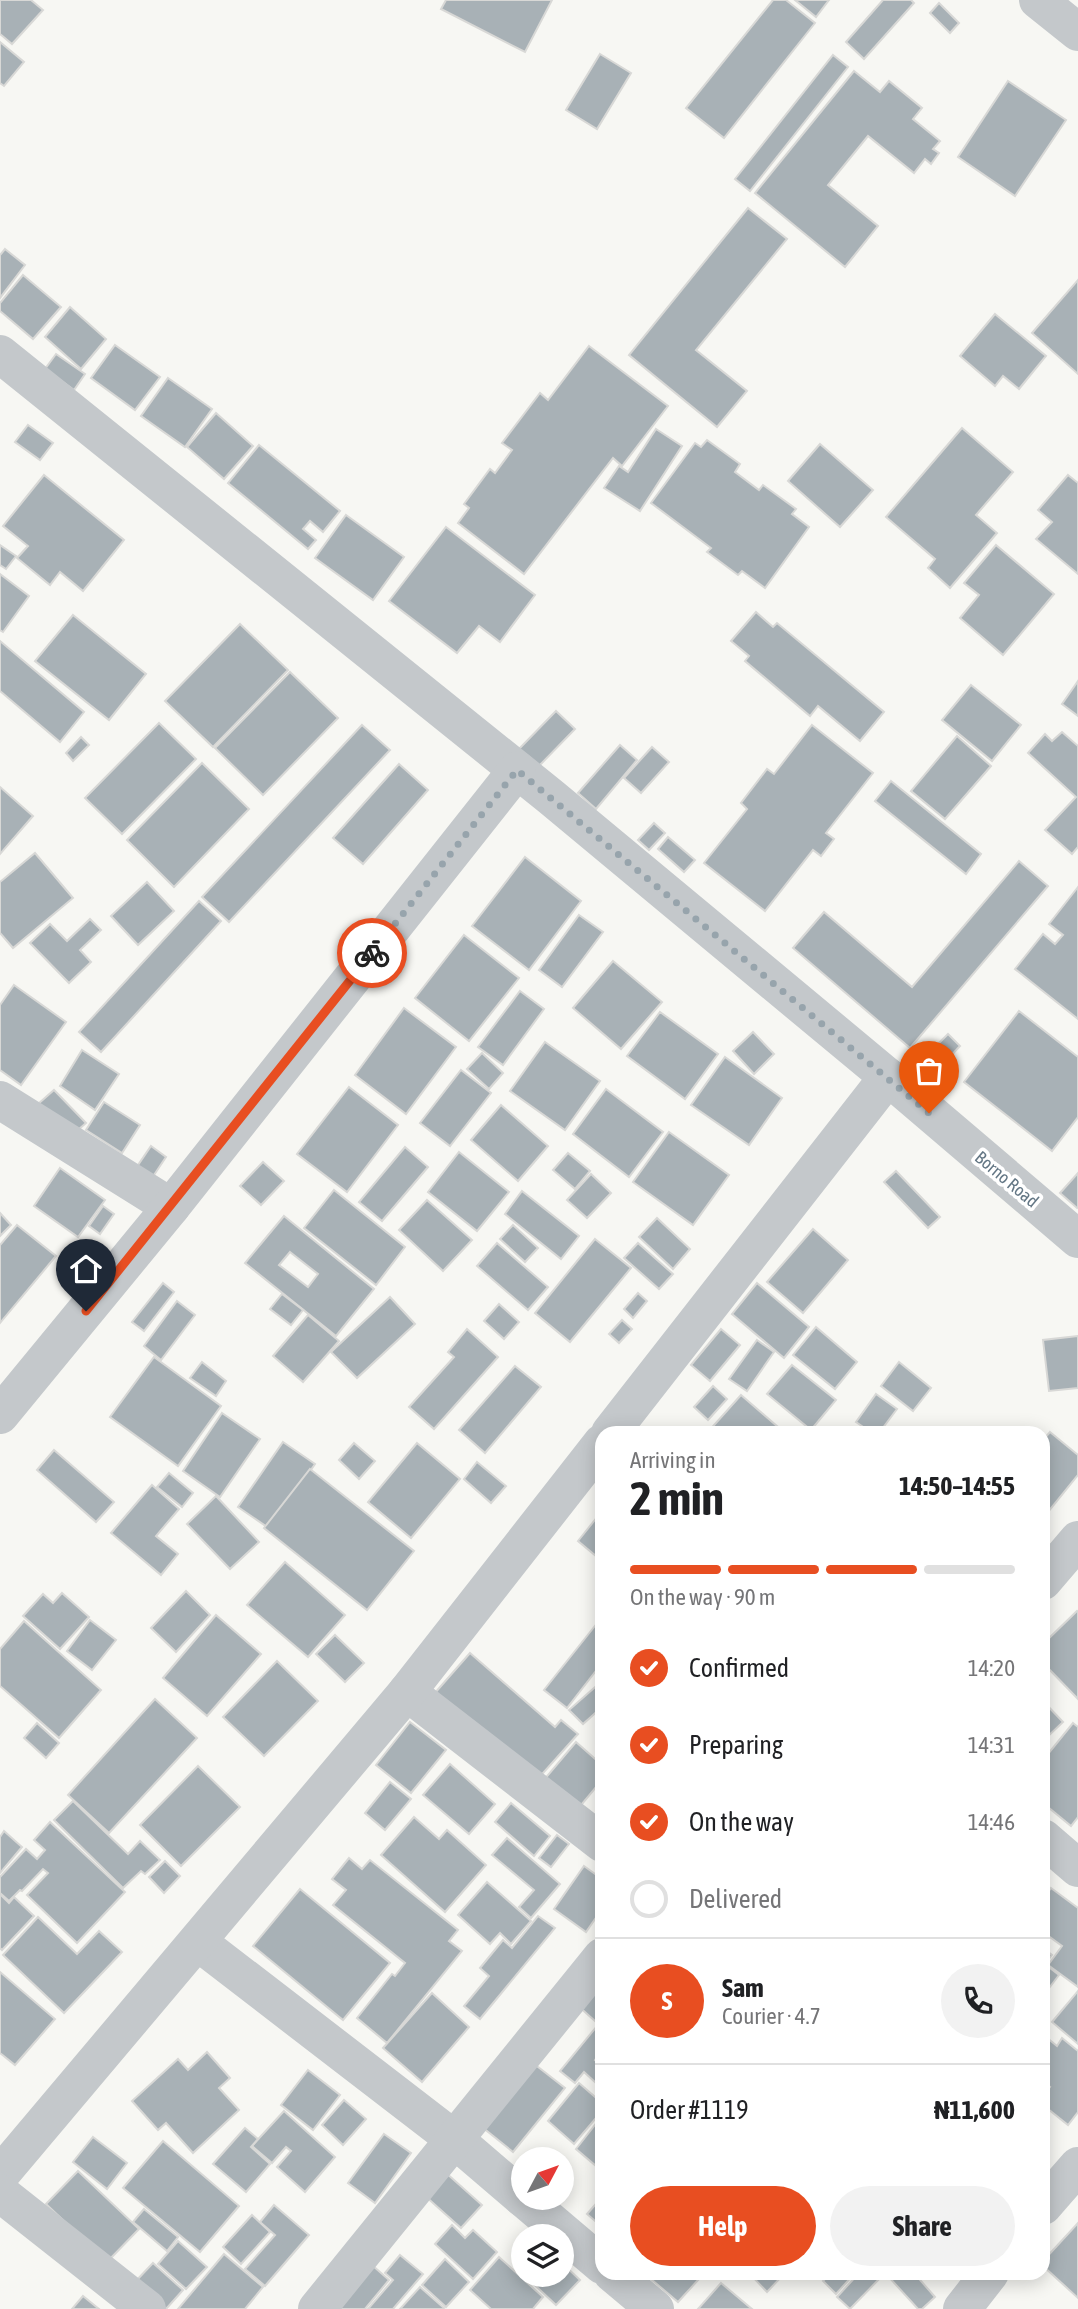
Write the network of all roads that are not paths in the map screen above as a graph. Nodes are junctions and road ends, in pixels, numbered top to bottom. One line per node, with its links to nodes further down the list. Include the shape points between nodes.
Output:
1 (1038, 0): 2 (street)
2 (1078, 33)
3 (0, 354): 4 (street, Borno Road)
4 (517, 770): 5 (street, Borno Road); 7 (street)
5 (888, 1077): 8 (street, Borno Road); 10 (street)
6 (0, 1101): 7 (street)
7 (171, 1207): 9 (street)
8 (1078, 1239)
9 (0, 1415)
10 (615, 1426)
11 (595, 1452): 14 (street)
12 (1078, 1540): 13 (street)
13 (1050, 1573)
14 (407, 1692): 15 (street); 18 (street)
15 (595, 1838)
16 (1050, 1844): 17 (street)
17 (1078, 1868)
18 (198, 1942): 20 (street); 22 (street)
19 (595, 1965): 20 (street)
20 (454, 2139): 23 (street); 31 (street)
21 (1078, 2166): 25 (street)
22 (0, 2175)
23 (511, 2188)
24 (0, 2193): 30 (street)
25 (1050, 2198)
26 (536, 2210): 27 (street)
27 (595, 2263)
28 (985, 2280): 33 (street)
29 (615, 2281): 32 (street)
30 (147, 2309)
31 (317, 2309)
32 (655, 2309)
33 (962, 2309)

